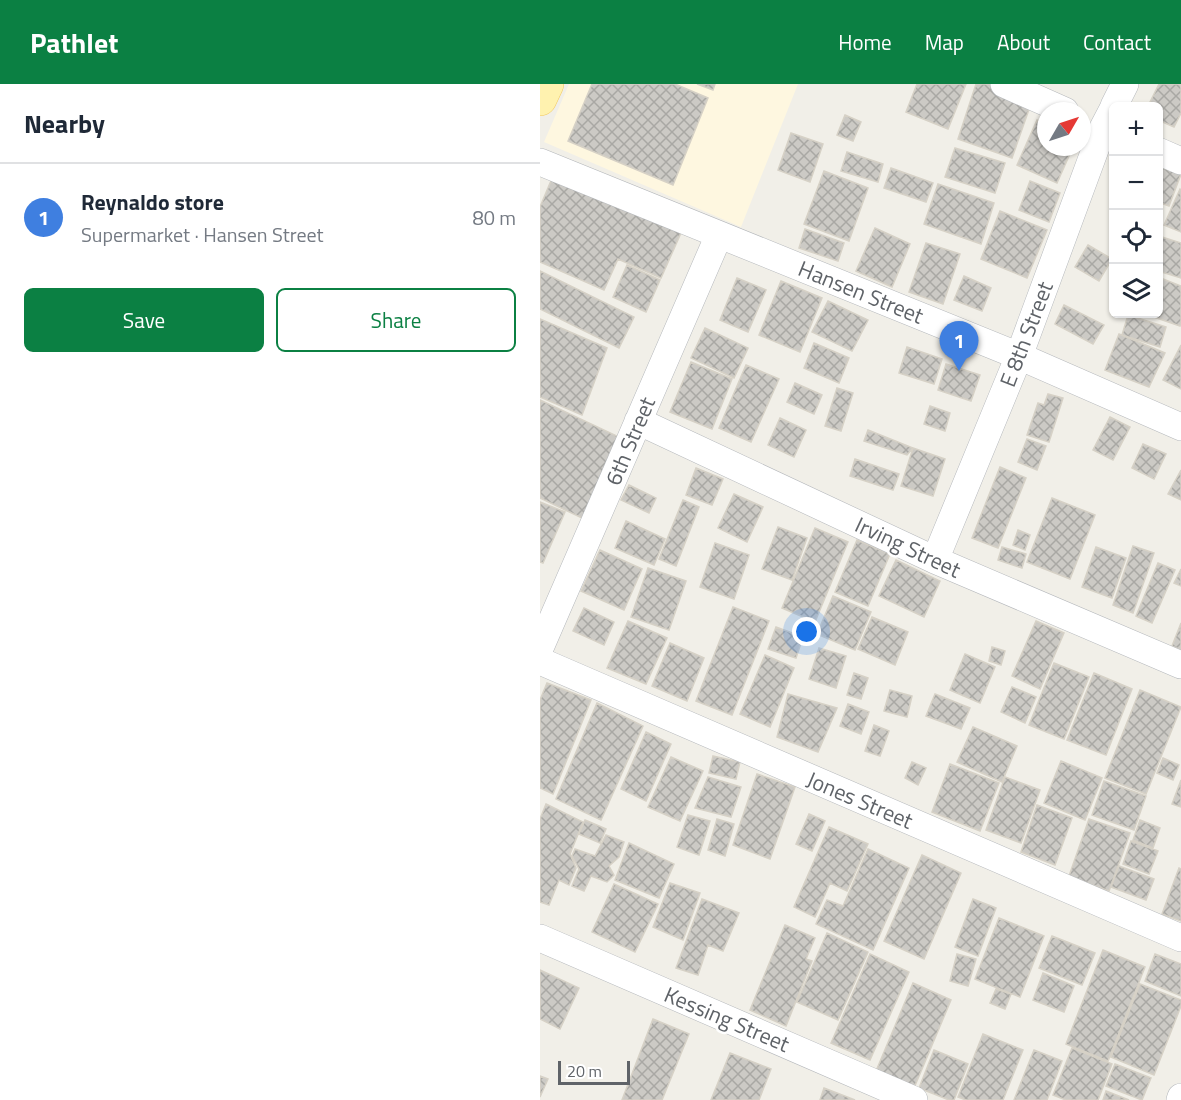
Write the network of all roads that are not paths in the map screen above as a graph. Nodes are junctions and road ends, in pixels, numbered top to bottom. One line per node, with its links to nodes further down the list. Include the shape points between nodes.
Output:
1 (547, 84): 4 (main road)
2 (1004, 84): 5 (street)
3 (1125, 84): 6 (street, E 8th Street)
4 (540, 99)
5 (1045, 102)
6 (1105, 119): 11 (street, E 8th Street)
7 (1163, 153): 8 (street)
8 (1181, 160)
9 (540, 162): 10 (street, Hansen Street)
10 (719, 235): 11 (street, Hansen Street); 12 (street, 6th Street)
11 (1019, 356): 13 (street, Hansen Street); 14 (street, E 8th Street)
12 (638, 421): 14 (street, Irving Street); 15 (street, 6th Street)
13 (1181, 426)
14 (935, 560): 17 (street, Irving Street)
15 (540, 648)
16 (540, 661): 19 (street, Jones Street)
17 (1181, 665)
18 (540, 938): 20 (street, Kessing Street)
19 (1181, 938)
20 (914, 1100)

